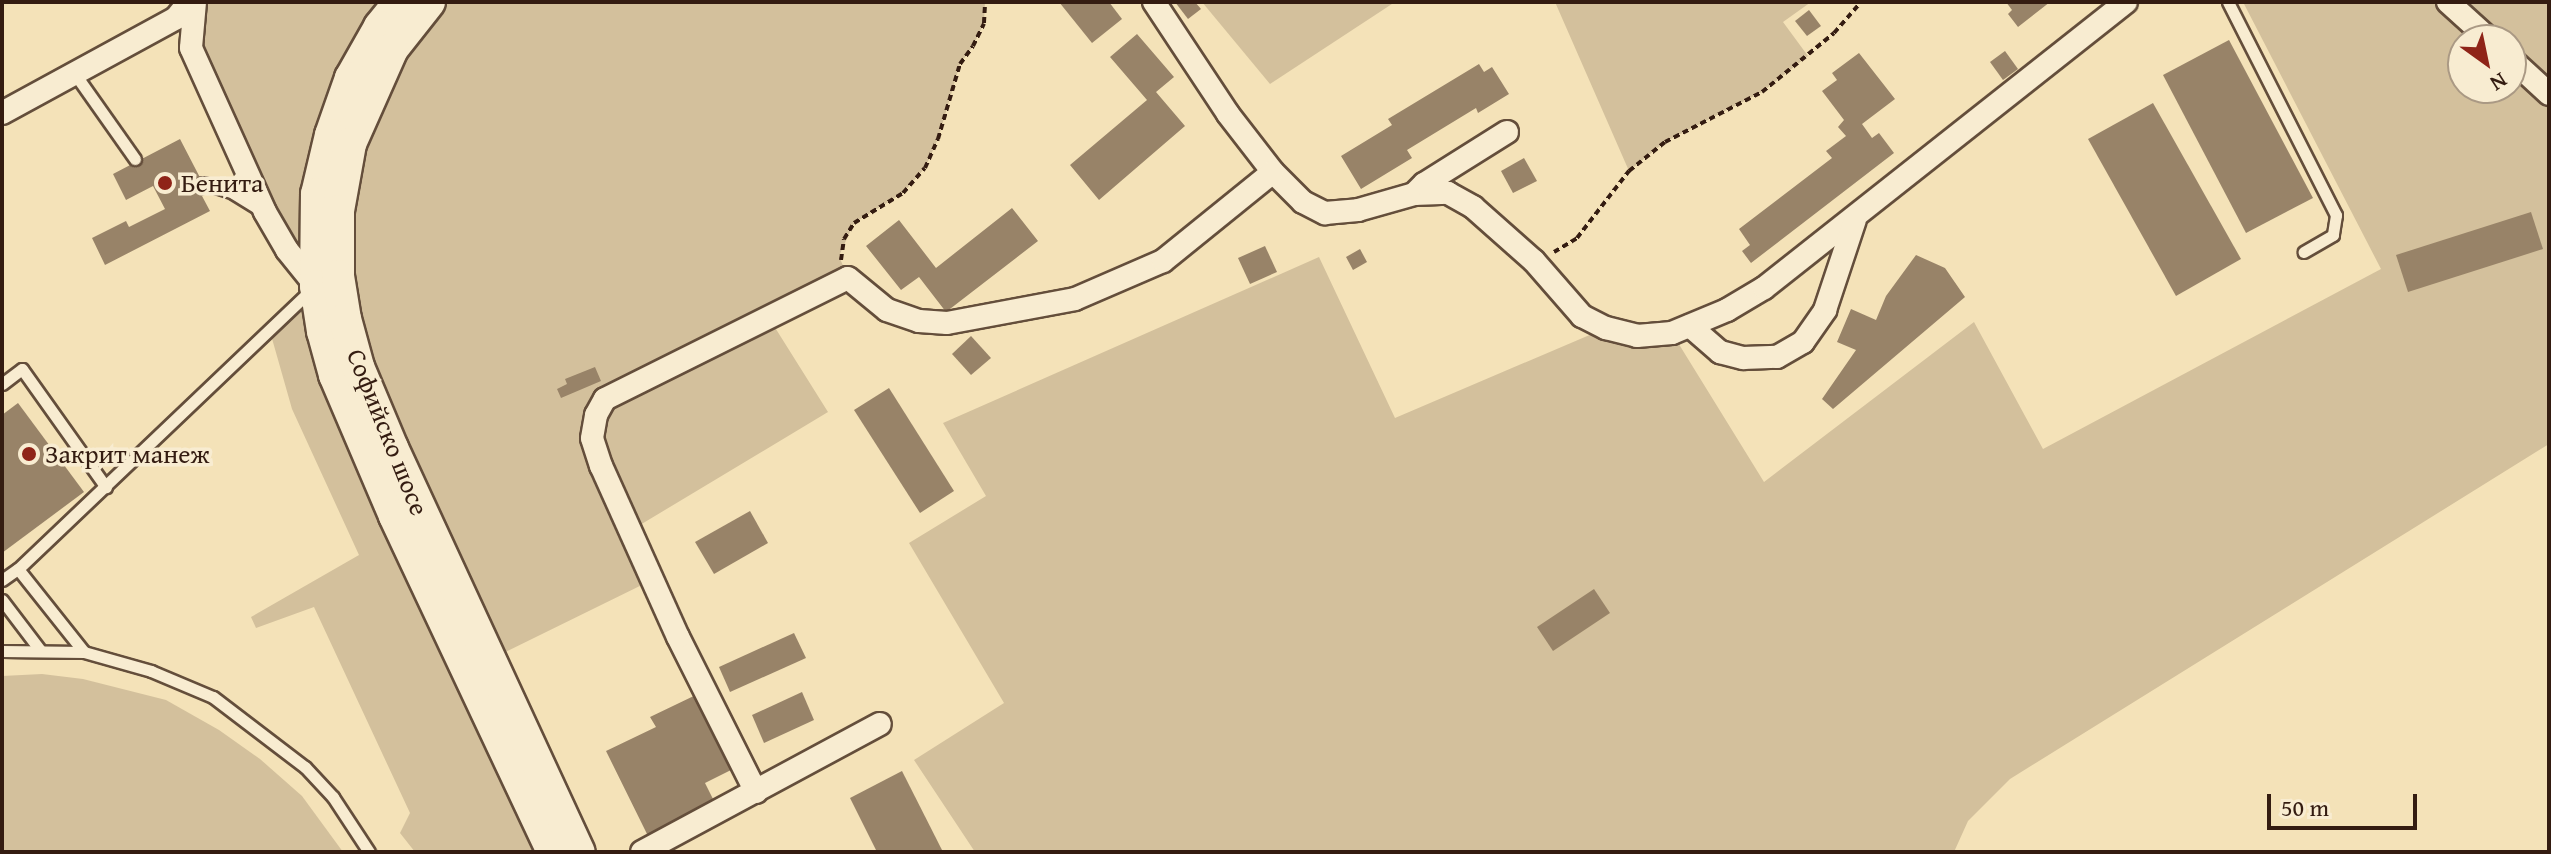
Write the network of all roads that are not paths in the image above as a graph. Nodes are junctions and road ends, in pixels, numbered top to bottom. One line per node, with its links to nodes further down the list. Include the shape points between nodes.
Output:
1 (189, 2): 10 (street, via 176,18)
2 (195, 2): 11 (street)
3 (400, 2): 24 (main road, Софийско шосе, via 351,78 331,135 317,194)
4 (429, 2): 38 (main road, Софийско шосе, via 392,49 350,144 338,211 338,276 345,319 358,367 409,488)
5 (1154, 2): 18 (street)
6 (2126, 2): 22 (street)
7 (2228, 2): 23 (lane, via 2336,215 2333,235)
8 (2448, 2): 9 (street)
9 (2472, 24)
10 (146, 35): 11 (street, via 174,36); 12 (street)
11 (191, 48): 21 (street)
12 (75, 74): 15 (street); 17 (lane)
13 (2527, 74): 14 (street)
14 (2549, 94)
15 (2, 113)
16 (1507, 132): 20 (street)
17 (135, 159)
18 (1273, 172): 20 (street, via 1303,202 1325,213); 35 (street, via 1163,261 1075,299 947,323 919,321 887,310 848,278 605,399 592,438 601,466)
19 (203, 183): 21 (lane)
20 (1414, 194): 25 (street, via 1448,193 1473,207 1534,261 1582,316 1606,328 1637,336)
21 (265, 212): 24 (street)
22 (1855, 220): 25 (street, via 1764,288); 25 (street, via 1825,310 1803,342 1777,357 1743,358 1720,352)
23 (2304, 252)
24 (316, 286): 27 (lane); 37 (main road, Софийско шосе, via 335,375)
25 (1690, 326)
26 (2, 384): 27 (lane, via 22,369)
27 (106, 487): 28 (lane)
28 (18, 569): 29 (lane); 33 (lane)
29 (2, 580)
30 (2, 600): 31 (lane)
31 (40, 650): 32 (lane); 33 (lane)
32 (2, 651)
33 (84, 652): 36 (lane, via 201,692 256,727 333,797)
34 (880, 724): 35 (street)
35 (756, 792): 39 (street)
36 (369, 852)
37 (553, 852)
38 (579, 852)
39 (642, 852)

